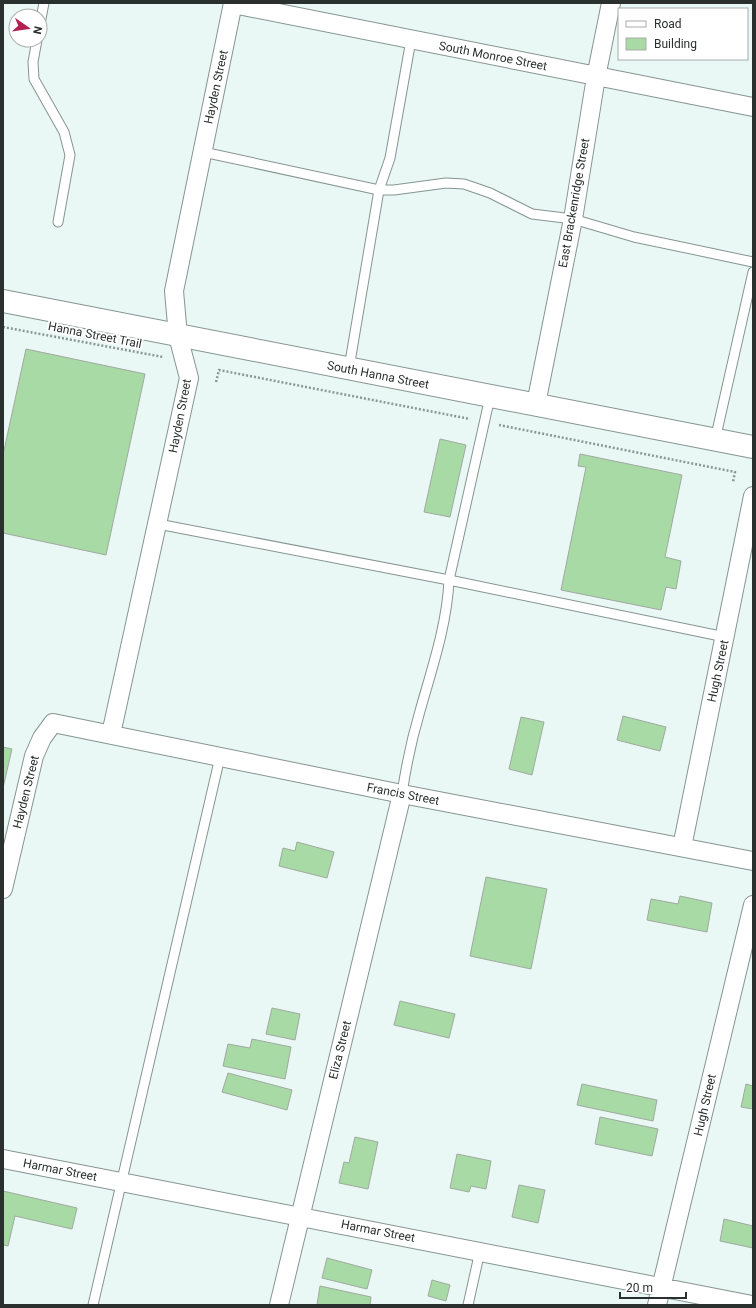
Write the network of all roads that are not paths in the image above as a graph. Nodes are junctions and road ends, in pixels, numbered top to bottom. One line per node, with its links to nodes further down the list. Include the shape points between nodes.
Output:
1 (230, 3): 3 (street, South Monroe Street); 7 (street, Hayden Street)
2 (611, 3): 5 (street, East Brackenridge Street)
3 (411, 40): 5 (street, South Monroe Street); 8 (lane, via 390,158)
4 (35, 48): 10 (lane, via 32,62 34,79 64,132 70,155)
5 (596, 77): 6 (street, South Monroe Street); 9 (street, East Brackenridge Street)
6 (753, 107)
7 (203, 152): 8 (lane); 14 (street, Hayden Street, via 174,291)
8 (379, 190): 9 (lane, via 446,183 464,184 490,193 532,214); 15 (lane)
9 (573, 219): 11 (lane, via 634,237); 17 (street, East Brackenridge Street)
10 (58, 222)
11 (753, 262)
12 (753, 272): 18 (lane)
13 (3, 300): 14 (street, South Hanna Street)
14 (178, 336): 15 (street, South Hanna Street); 21 (street, Hayden Street, via 189,378)
15 (349, 369): 16 (street, South Hanna Street)
16 (490, 397): 17 (street, South Hanna Street); 22 (lane)
17 (536, 404): 18 (street, South Hanna Street)
18 (715, 440): 19 (street, South Hanna Street)
19 (753, 447)
20 (753, 496): 23 (street, Hugh Street)
21 (158, 524): 22 (lane); 25 (street, Hayden Street)
22 (449, 580): 23 (lane); 27 (lane, via 438,650 407,761)
23 (725, 637): 28 (street, Hugh Street)
24 (53, 723): 25 (street, Francis Street); 30 (street, Hayden Street, via 42,738 34,756)
25 (111, 734): 26 (street, Francis Street)
26 (220, 757): 27 (street, Francis Street); 33 (lane)
27 (402, 794): 28 (street, Francis Street); 34 (street, Eliza Street)
28 (682, 846): 29 (street, Francis Street)
29 (753, 861)
30 (3, 889)
31 (753, 905): 36 (street, Hugh Street)
32 (3, 1159): 33 (street, Harmar Street)
33 (122, 1182): 34 (street, Harmar Street); 37 (lane)
34 (300, 1216): 35 (street, Harmar Street); 38 (street, Eliza Street)
35 (480, 1251): 36 (street, Harmar Street); 39 (lane)
36 (659, 1297): 40 (street, Harmar Street)
37 (93, 1305)
38 (279, 1305)
39 (468, 1305)
40 (752, 1305)

